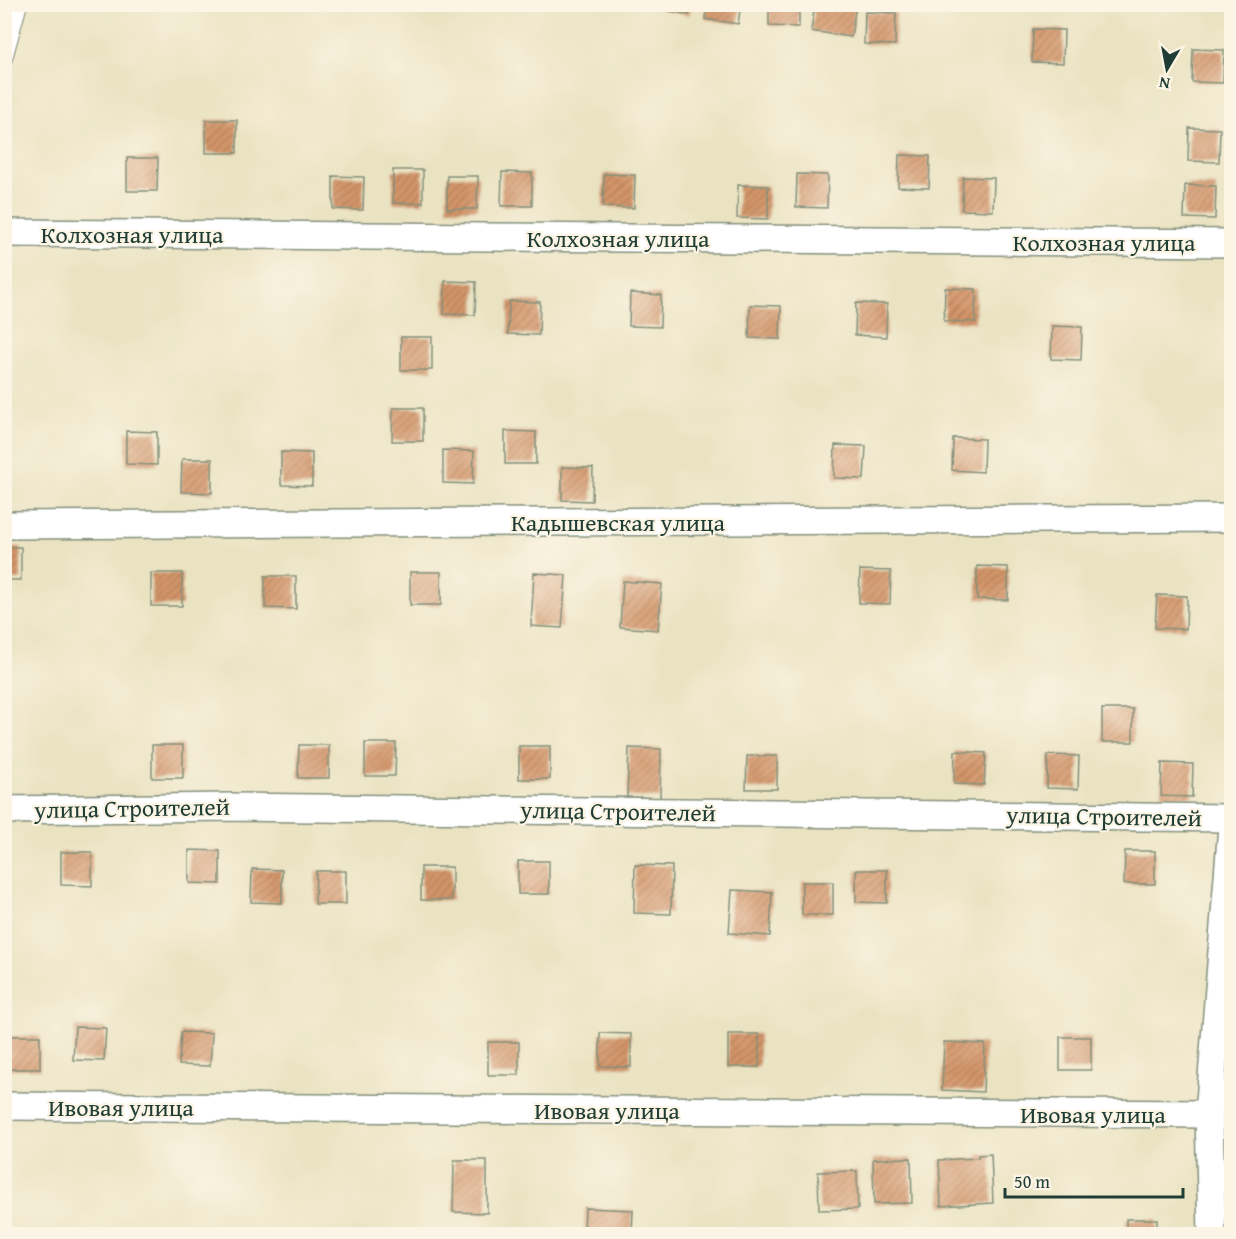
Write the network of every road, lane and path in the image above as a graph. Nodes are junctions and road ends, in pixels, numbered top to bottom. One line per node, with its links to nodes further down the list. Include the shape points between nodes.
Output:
1 (20, 4): 2 (lane)
2 (4, 62)
3 (4, 233): 4 (street, Колхозная улица)
4 (1232, 243)
5 (1232, 518): 6 (street, Кадышевская улица)
6 (4, 525)
7 (4, 810): 8 (street, улица Строителей, via 231,807)
8 (1232, 818)
9 (1232, 826): 11 (street)
10 (4, 1106): 11 (street, Ивовая улица)
11 (1209, 1114): 12 (street)
12 (1212, 1234)

